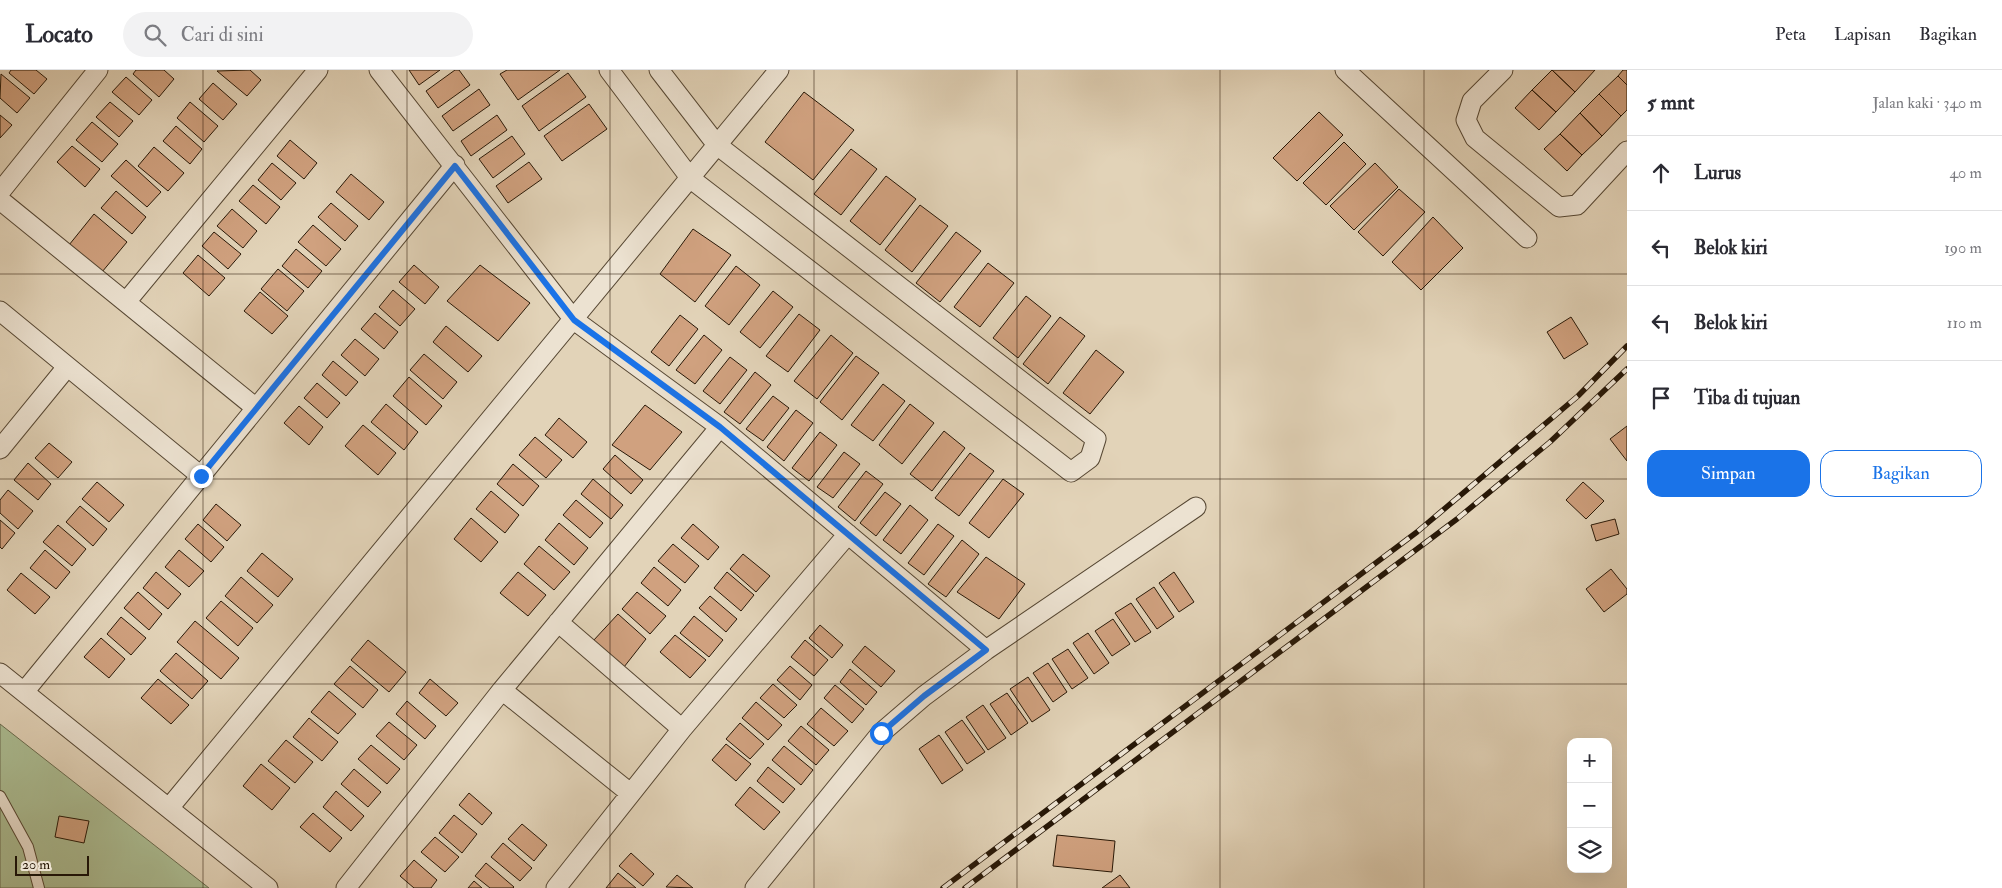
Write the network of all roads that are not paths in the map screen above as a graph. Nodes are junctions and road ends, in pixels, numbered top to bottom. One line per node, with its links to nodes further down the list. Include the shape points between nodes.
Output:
1 (98, 70): 13 (street)
2 (318, 70): 16 (street)
3 (379, 70): 11 (street)
4 (609, 70): 12 (street)
5 (660, 70): 9 (street)
6 (779, 70): 9 (street)
7 (1345, 70): 15 (street)
8 (1503, 70): 10 (street, via 1472,101 1466,120 1476,138 1559,208 1577,205)
9 (717, 145): 12 (street); 12 (street, via 1096,438 1090,458 1071,472)
10 (1627, 150)
11 (455, 166): 18 (street); 20 (street)
12 (691, 179): 18 (street)
13 (0, 192)
14 (0, 200): 16 (street)
15 (1527, 238)
16 (126, 302): 20 (street)
17 (0, 311): 19 (street)
18 (574, 320): 21 (street); 34 (street)
19 (67, 367): 22 (street); 23 (street)
20 (256, 408): 23 (street)
21 (720, 427): 25 (street); 26 (street)
22 (0, 449)
23 (201, 476): 30 (street)
24 (1196, 507): 27 (street)
25 (848, 534): 27 (street); 31 (street)
26 (558, 622): 29 (street); 31 (street)
27 (986, 650): 39 (street, via 881,733)
28 (0, 673): 30 (street)
29 (502, 690): 32 (street); 37 (street)
30 (24, 692): 34 (street)
31 (682, 729): 32 (street)
32 (630, 793): 38 (street)
33 (0, 796): 35 (lane, via 28,847)
34 (169, 808): 36 (street)
35 (39, 888)
36 (268, 888)
37 (346, 888)
38 (556, 888)
39 (755, 888)

